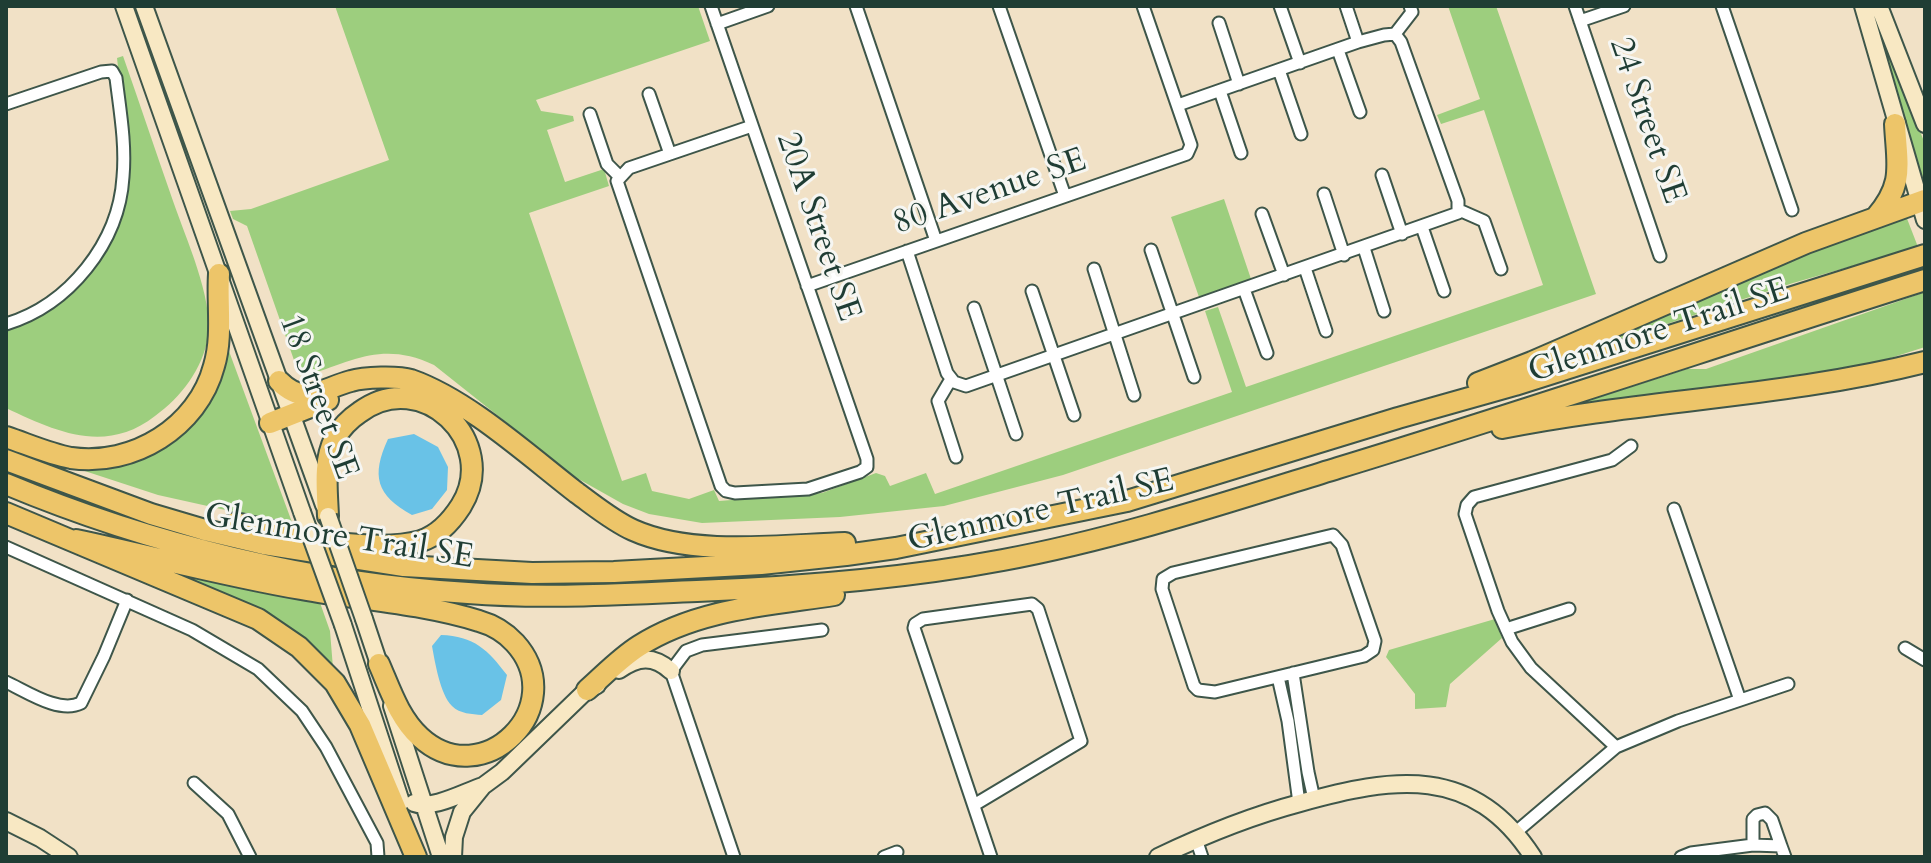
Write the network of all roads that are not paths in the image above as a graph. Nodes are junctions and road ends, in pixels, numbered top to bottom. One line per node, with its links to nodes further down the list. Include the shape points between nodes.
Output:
1 (124, 6): 58 (street, 18 Street SE)
2 (711, 6): 18 (street, 20A Street SE)
3 (768, 6): 18 (street)
4 (856, 6): 48 (street)
5 (999, 6): 40 (street)
6 (1143, 6): 28 (street)
7 (1280, 6): 22 (street)
8 (1346, 6): 20 (street)
9 (1410, 6): 19 (street, via 1412,12)
10 (1575, 6): 16 (street, 24 Street SE)
11 (1624, 6): 16 (street)
12 (1722, 6): 43 (street)
13 (1863, 6): 31 (street)
14 (1879, 6): 32 (street)
15 (145, 8): 79 (street, 18 Street SE)
16 (1580, 21): 54 (street, 24 Street SE)
17 (1219, 23): 24 (street)
18 (717, 24): 33 (street, 20A Street SE)
19 (1395, 34): 20 (street); 42 (street)
20 (1358, 42): 21 (street)
21 (1338, 50): 22 (street); 29 (street)
22 (1300, 63): 23 (street)
23 (1279, 70): 24 (street); 34 (street)
24 (1239, 84): 25 (street)
25 (1220, 91): 28 (street); 35 (street)
26 (649, 94): 36 (street)
27 (6, 104): 68 (street, via 112,71 124,154 121,197 108,236 88,268 48,303)
28 (1178, 105): 40 (street, 80 Avenue SE, via 1191,150)
29 (1360, 112)
30 (590, 114): 38 (street, via 607,164)
31 (1895, 124): 41 (street); 45 (highway, via 1897,184)
32 (1925, 124)
33 (752, 126): 36 (street); 61 (street, 20A Street SE)
34 (1301, 134)
35 (1241, 153)
36 (670, 154): 38 (street)
37 (1382, 175): 47 (street)
38 (619, 176): 61 (street, 20A Street SE, via 617,187 724,490 808,489 867,467)
39 (1324, 194): 52 (street)
40 (1065, 196): 48 (street, 80 Avenue SE)
41 (1923, 207): 45 (highway)
42 (1459, 210): 46 (street); 57 (street, via 1484,221)
43 (1792, 210)
44 (1262, 214): 59 (street)
45 (1876, 217): 84 (highway)
46 (1422, 227): 47 (street); 64 (street)
47 (1402, 234): 49 (street)
48 (936, 241): 51 (street, 80 Avenue SE)
49 (1364, 248): 52 (street); 66 (street)
50 (1151, 250): 67 (street)
51 (907, 251): 61 (street, 80 Avenue SE); 77 (street)
52 (1344, 255): 55 (street)
53 (1925, 255): 84 (highway, Glenmore Trail SE)
54 (1660, 256)
55 (1305, 268): 59 (street); 69 (street)
56 (1094, 269): 70 (street)
57 (1501, 269)
58 (219, 274): 85 (street, 18 Street SE); 87 (highway, via 220,337 214,368 193,408 162,438 122,455 96,459 71,458)
59 (1284, 275): 62 (street)
60 (1925, 280): 89 (highway, Glenmore Trail SE)
61 (807, 286)
62 (1244, 289): 67 (street); 72 (street)
63 (1032, 291): 73 (street)
64 (1444, 291)
65 (974, 308): 75 (street)
66 (1384, 311)
67 (1172, 314): 70 (street); 76 (street)
68 (6, 324)
69 (1326, 331)
70 (1114, 335): 73 (street); 81 (street)
71 (1925, 352): 80 (highway)
72 (1267, 353)
73 (1054, 355): 75 (street); 83 (street)
74 (1925, 362): 80 (highway)
75 (995, 376): 77 (street, via 966,386); 86 (street)
76 (1194, 377)
77 (951, 379): 90 (street, via 938,401)
78 (375, 380): 79 (highway, via 354,380 307,396); 82 (highway); 97 (highway, via 408,379 433,389 601,510 633,530 661,539 753,547)
79 (279, 381): 82 (street, 18 Street SE)
80 (1831, 381): 89 (highway, via 1556,417)
81 (1134, 395)
82 (291, 414): 85 (highway); 96 (street, 18 Street SE)
83 (1074, 415)
84 (1398, 418): 97 (highway, Glenmore Trail SE, via 1127,501)
85 (270, 423): 116 (street, 18 Street SE, bridge)
86 (1016, 434)
87 (6, 437)
88 (1631, 446): 103 (street, via 1612,460 1470,501 1466,517)
89 (1408, 447): 100 (highway, Glenmore Trail SE, via 1098,538)
90 (956, 457)
91 (6, 460): 92 (highway, Glenmore Trail SE)
92 (46, 476): 96 (highway, via 216,520 340,542 422,540 453,519 472,477 469,451 457,425 435,406 410,399 369,405 336,438 326,470); 97 (highway, Glenmore Trail SE, via 151,514 264,544 404,566 467,570 614,572 761,564 896,548)
93 (6, 484): 100 (highway, Glenmore Trail SE, via 179,545 384,585 469,594 726,590 891,578)
94 (1674, 509): 114 (street)
95 (6, 513): 98 (highway)
96 (328, 516): 107 (street, 18 Street SE, bridge)
97 (1000, 527)
98 (76, 540): 107 (highway, via 261,582 488,624 509,637 528,663 533,685 529,710 499,747 471,755 445,752 410,727); 131 (highway, via 258,619 299,647 335,683 360,725)
99 (6, 547): 101 (street)
100 (1003, 560): 113 (highway, via 931,580 700,618 638,647)
101 (127, 600): 111 (street, via 81,703 61,706); 130 (street, via 233,653 302,711 377,843)
102 (1569, 609): 103 (street)
103 (1506, 629): 115 (street, via 1531,668)
104 (822, 630): 108 (street, via 702,645 686,651)
105 (1905, 648): 106 (street)
106 (1925, 660)
107 (379, 664): 121 (street, 18 Street SE)
108 (671, 671): 113 (street, via 652,659 636,660); 134 (street)
109 (1293, 673): 110 (street); 110 (street, via 1364,656 1376,647 1336,536 1163,579 1198,690 1215,692); 119 (street, via 1308,772)
110 (1278, 677): 119 (street)
111 (6, 682)
112 (1788, 684): 114 (street)
113 (587, 690): 118 (street)
114 (1740, 700): 115 (street)
115 (1616, 747): 123 (street)
116 (393, 777): 121 (street, via 410,800); 131 (street, 18 Street SE)
117 (194, 783): 129 (street, via 228,814)
118 (483, 786): 121 (street); 133 (street, via 462,812)
119 (1307, 801): 123 (street, via 1380,784 1424,784 1470,798); 124 (street)
120 (974, 805): 120 (street, via 914,635 915,624 1032,604 1081,741); 136 (street)
121 (423, 806): 132 (street, 18 Street SE)
122 (6, 821): 128 (street)
123 (1516, 832): 139 (street)
124 (1196, 839): 137 (street); 138 (street)
125 (1753, 845): 126 (street); 126 (street, via 1753,819 1765,813); 140 (street)
126 (1783, 851)
127 (897, 852): 135 (street)
128 (69, 857)
129 (250, 857)
130 (378, 857)
131 (417, 857)
132 (441, 857)
133 (453, 857)
134 (734, 857)
135 (884, 857)
136 (991, 857)
137 (1158, 857)
138 (1202, 857)
139 (1533, 857)
140 (1681, 857)

